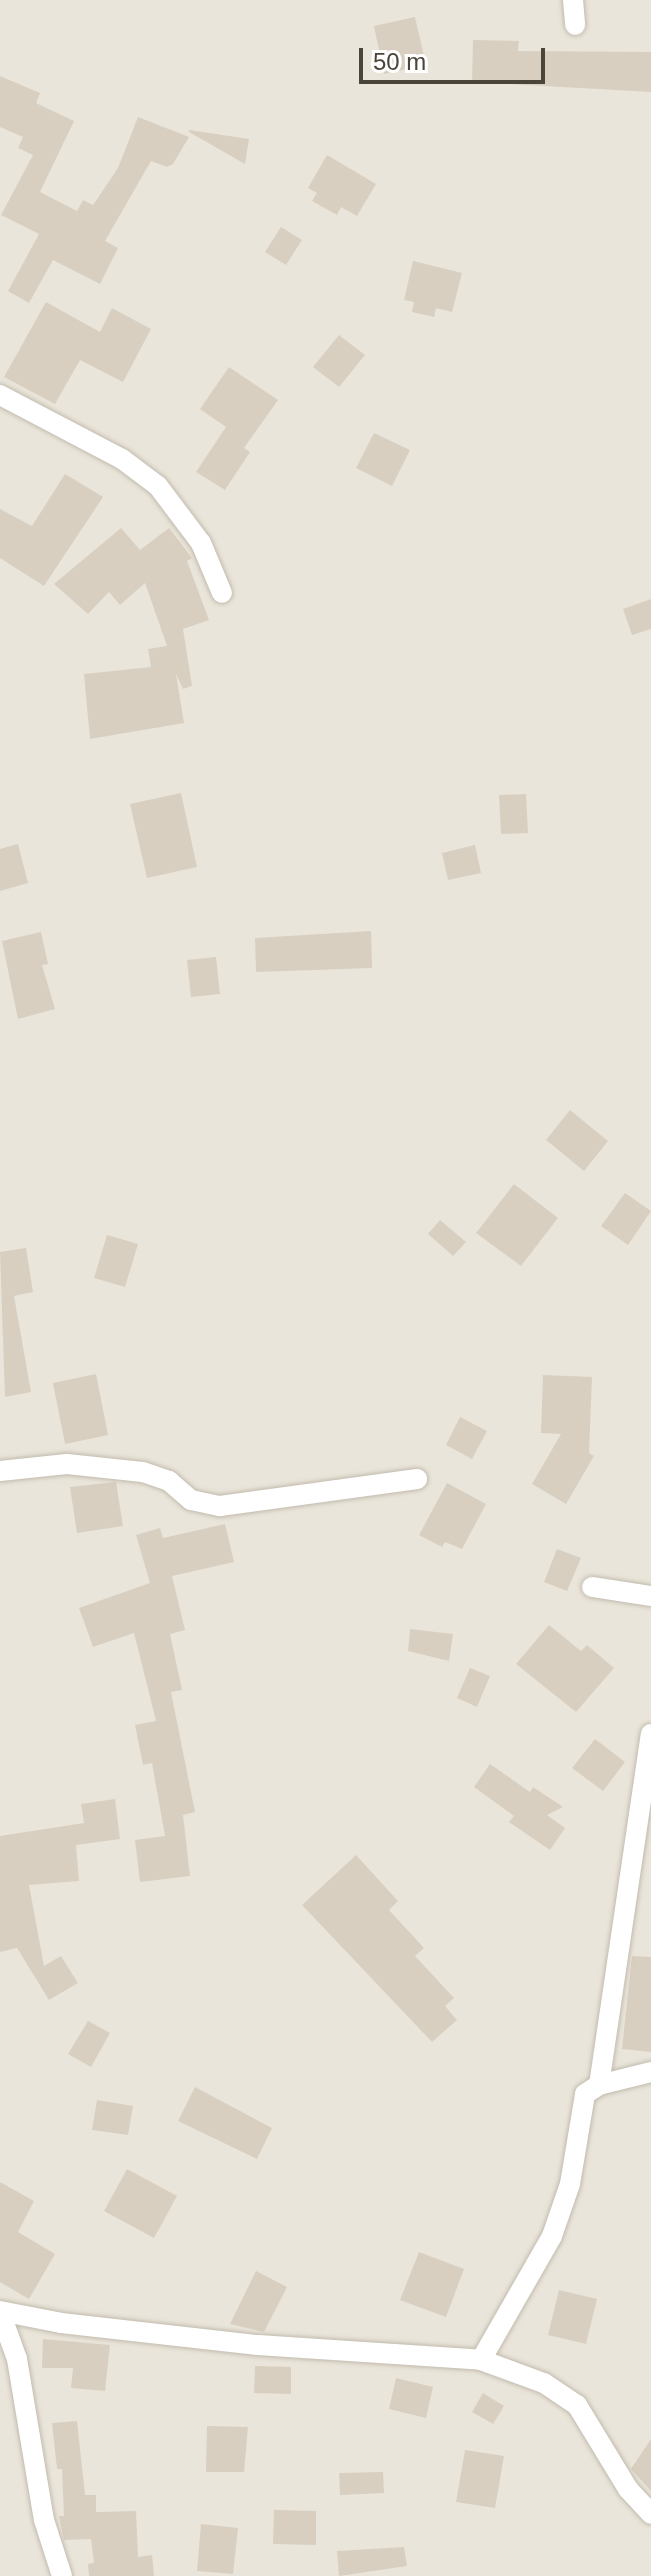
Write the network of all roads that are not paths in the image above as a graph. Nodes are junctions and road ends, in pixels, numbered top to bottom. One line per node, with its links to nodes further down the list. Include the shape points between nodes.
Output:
1 (573, 0): 2 (street)
2 (575, 25)
3 (0, 395): 4 (street, via 122,459 158,486 201,543)
4 (222, 593)
5 (0, 1471): 6 (street, via 67,1464 143,1472 169,1481 191,1500 220,1506)
6 (417, 1479)
7 (592, 1587): 8 (street)
8 (651, 1596)
9 (651, 1734): 11 (street)
10 (651, 2072): 11 (street)
11 (599, 2085): 13 (street, via 585,2094 570,2184 552,2236)
12 (0, 2312): 13 (street, via 258,2345); 15 (street, via 17,2359 44,2520)
13 (481, 2360): 14 (street, via 544,2383 577,2405 628,2489)
14 (651, 2514)
15 (62, 2576)

